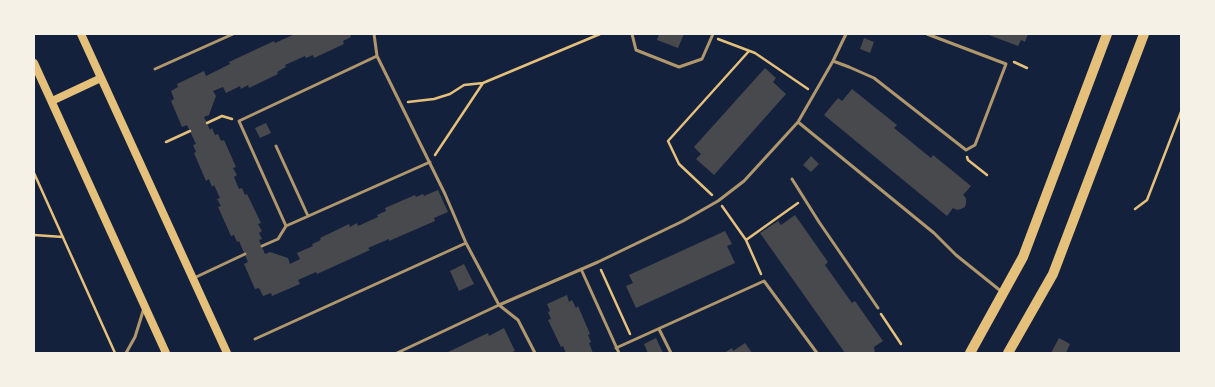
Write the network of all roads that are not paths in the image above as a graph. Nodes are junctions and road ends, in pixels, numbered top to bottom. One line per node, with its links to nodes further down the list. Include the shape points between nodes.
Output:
1 (81, 34): 14 (main road)
2 (234, 34): 13 (lane)
3 (374, 34): 10 (lane)
4 (632, 34): 9 (lane, via 636,50 679,67 702,59)
5 (846, 34): 11 (lane)
6 (927, 34): 11 (lane, via 1006,64 975,145 966,150 874,78)
7 (1107, 34): 27 (main road, via 1023,257)
8 (1144, 34): 43 (main road, via 1053,274)
9 (712, 35)
10 (377, 56): 18 (lane); 21 (lane, via 239,121)
11 (833, 61): 16 (lane)
12 (34, 63): 15 (main road)
13 (155, 69)
14 (101, 78): 15 (main road); 26 (main road)
15 (52, 101): 29 (main road)
16 (798, 122): 25 (lane, via 744,182 718,202); 27 (lane)
17 (276, 146): 20 (lane)
18 (430, 162): 20 (lane); 22 (lane)
19 (792, 179): 30 (lane)
20 (308, 216): 21 (lane)
21 (286, 226): 23 (lane, via 278,239)
22 (466, 243): 28 (lane); 32 (lane)
23 (262, 246)
24 (245, 254): 26 (lane)
25 (581, 270): 28 (lane); 33 (lane)
26 (193, 278): 36 (main road)
27 (1004, 293): 42 (main road)
28 (499, 305): 37 (lane); 38 (lane, via 518,320)
29 (145, 307): 34 (lane, via 136,337); 35 (main road)
30 (878, 308)
31 (659, 328): 33 (lane); 40 (lane); 41 (lane, via 764,281)
32 (255, 339)
33 (616, 348): 39 (lane)
34 (126, 353)
35 (166, 353)
36 (228, 353)
37 (398, 353)
38 (535, 353)
39 (619, 353)
40 (671, 353)
41 (817, 353)
42 (970, 353)
43 (1008, 353)

